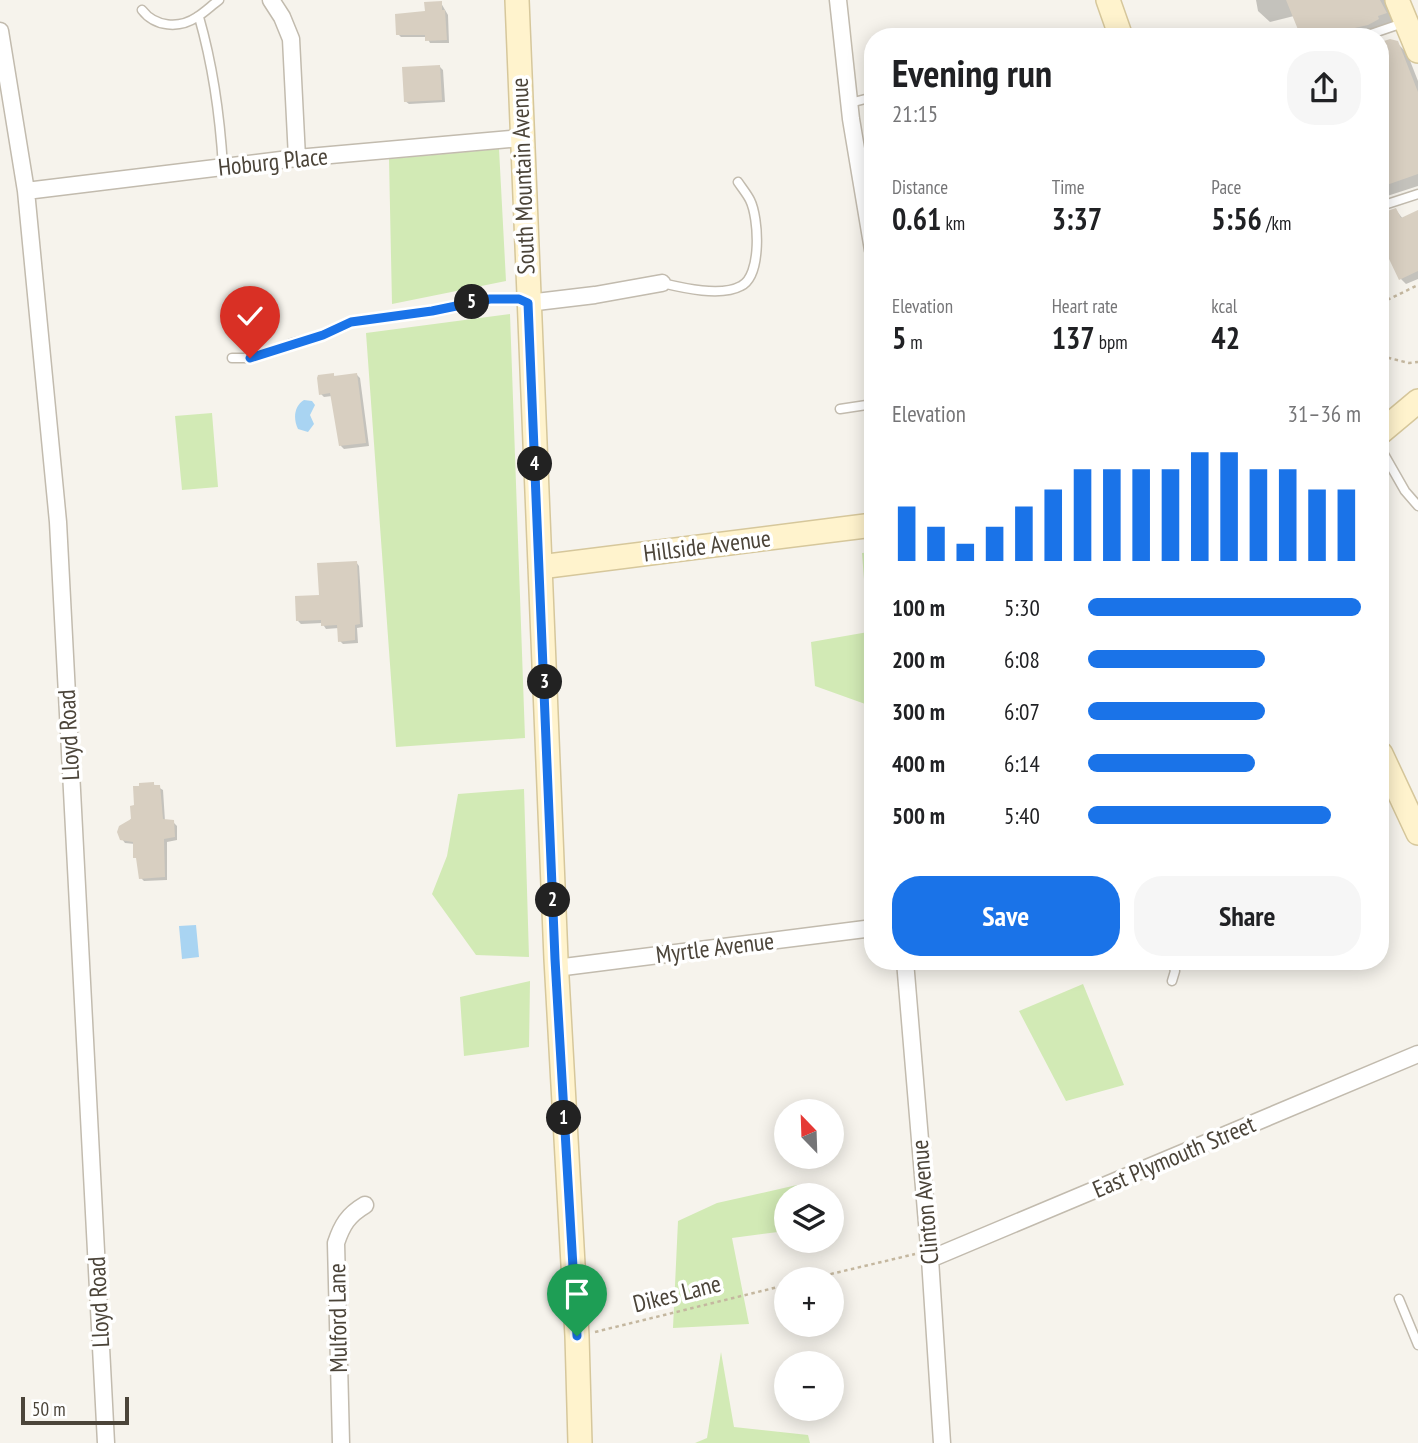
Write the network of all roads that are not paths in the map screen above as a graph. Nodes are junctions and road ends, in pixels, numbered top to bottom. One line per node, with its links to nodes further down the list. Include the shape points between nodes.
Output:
1 (219, 0): 8 (lane)
2 (271, 0): 17 (street, via 291,39)
3 (517, 0): 16 (street, South Mountain Avenue)
4 (838, 0): 15 (street)
5 (1108, 0): 10 (street)
6 (1397, 0): 9 (street)
7 (142, 10): 8 (lane, via 161,24 182,24)
8 (199, 17): 18 (lane, via 217,100)
9 (1406, 22): 11 (lane); 13 (street)
10 (1118, 28)
11 (1388, 28)
12 (0, 31): 20 (street, Lloyd Road)
13 (1418, 51)
14 (864, 99): 15 (lane)
15 (849, 103): 22 (street)
16 (521, 138): 17 (street, Hoburg Place); 25 (street, South Mountain Avenue)
17 (297, 158): 18 (street, Hoburg Place)
18 (223, 167): 20 (street, Hoburg Place)
19 (738, 182): 24 (lane, via 751,201 756,220 749,280 734,289)
20 (26, 191): 47 (street, Lloyd Road, via 58,522)
21 (1418, 194): 23 (lane)
22 (864, 200)
23 (1389, 203)
24 (662, 283): 25 (street)
25 (528, 303): 26 (lane, via 490,299 351,322 272,352); 34 (street, South Mountain Avenue)
26 (232, 358)
27 (1418, 401): 30 (street)
28 (864, 405): 29 (lane)
29 (840, 409)
30 (1389, 425)
31 (1389, 463): 32 (lane)
32 (1418, 506)
33 (864, 526): 34 (street, Hillside Avenue)
34 (540, 567): 38 (street, South Mountain Avenue)
35 (1389, 774): 36 (street)
36 (1418, 833)
37 (864, 929): 38 (street, Myrtle Avenue)
38 (556, 968): 49 (street, South Mountain Avenue)
39 (906, 970): 44 (street, Clinton Avenue)
40 (1175, 970): 41 (lane)
41 (1172, 981)
42 (1418, 1054): 44 (street, East Plymouth Street)
43 (365, 1205): 48 (street, Mulford Lane, via 342,1225 337,1243)
44 (929, 1255): 50 (street, Clinton Avenue)
45 (1399, 1299): 46 (lane)
46 (1418, 1345)
47 (106, 1443)
48 (341, 1443)
49 (580, 1443)
50 (942, 1443)

